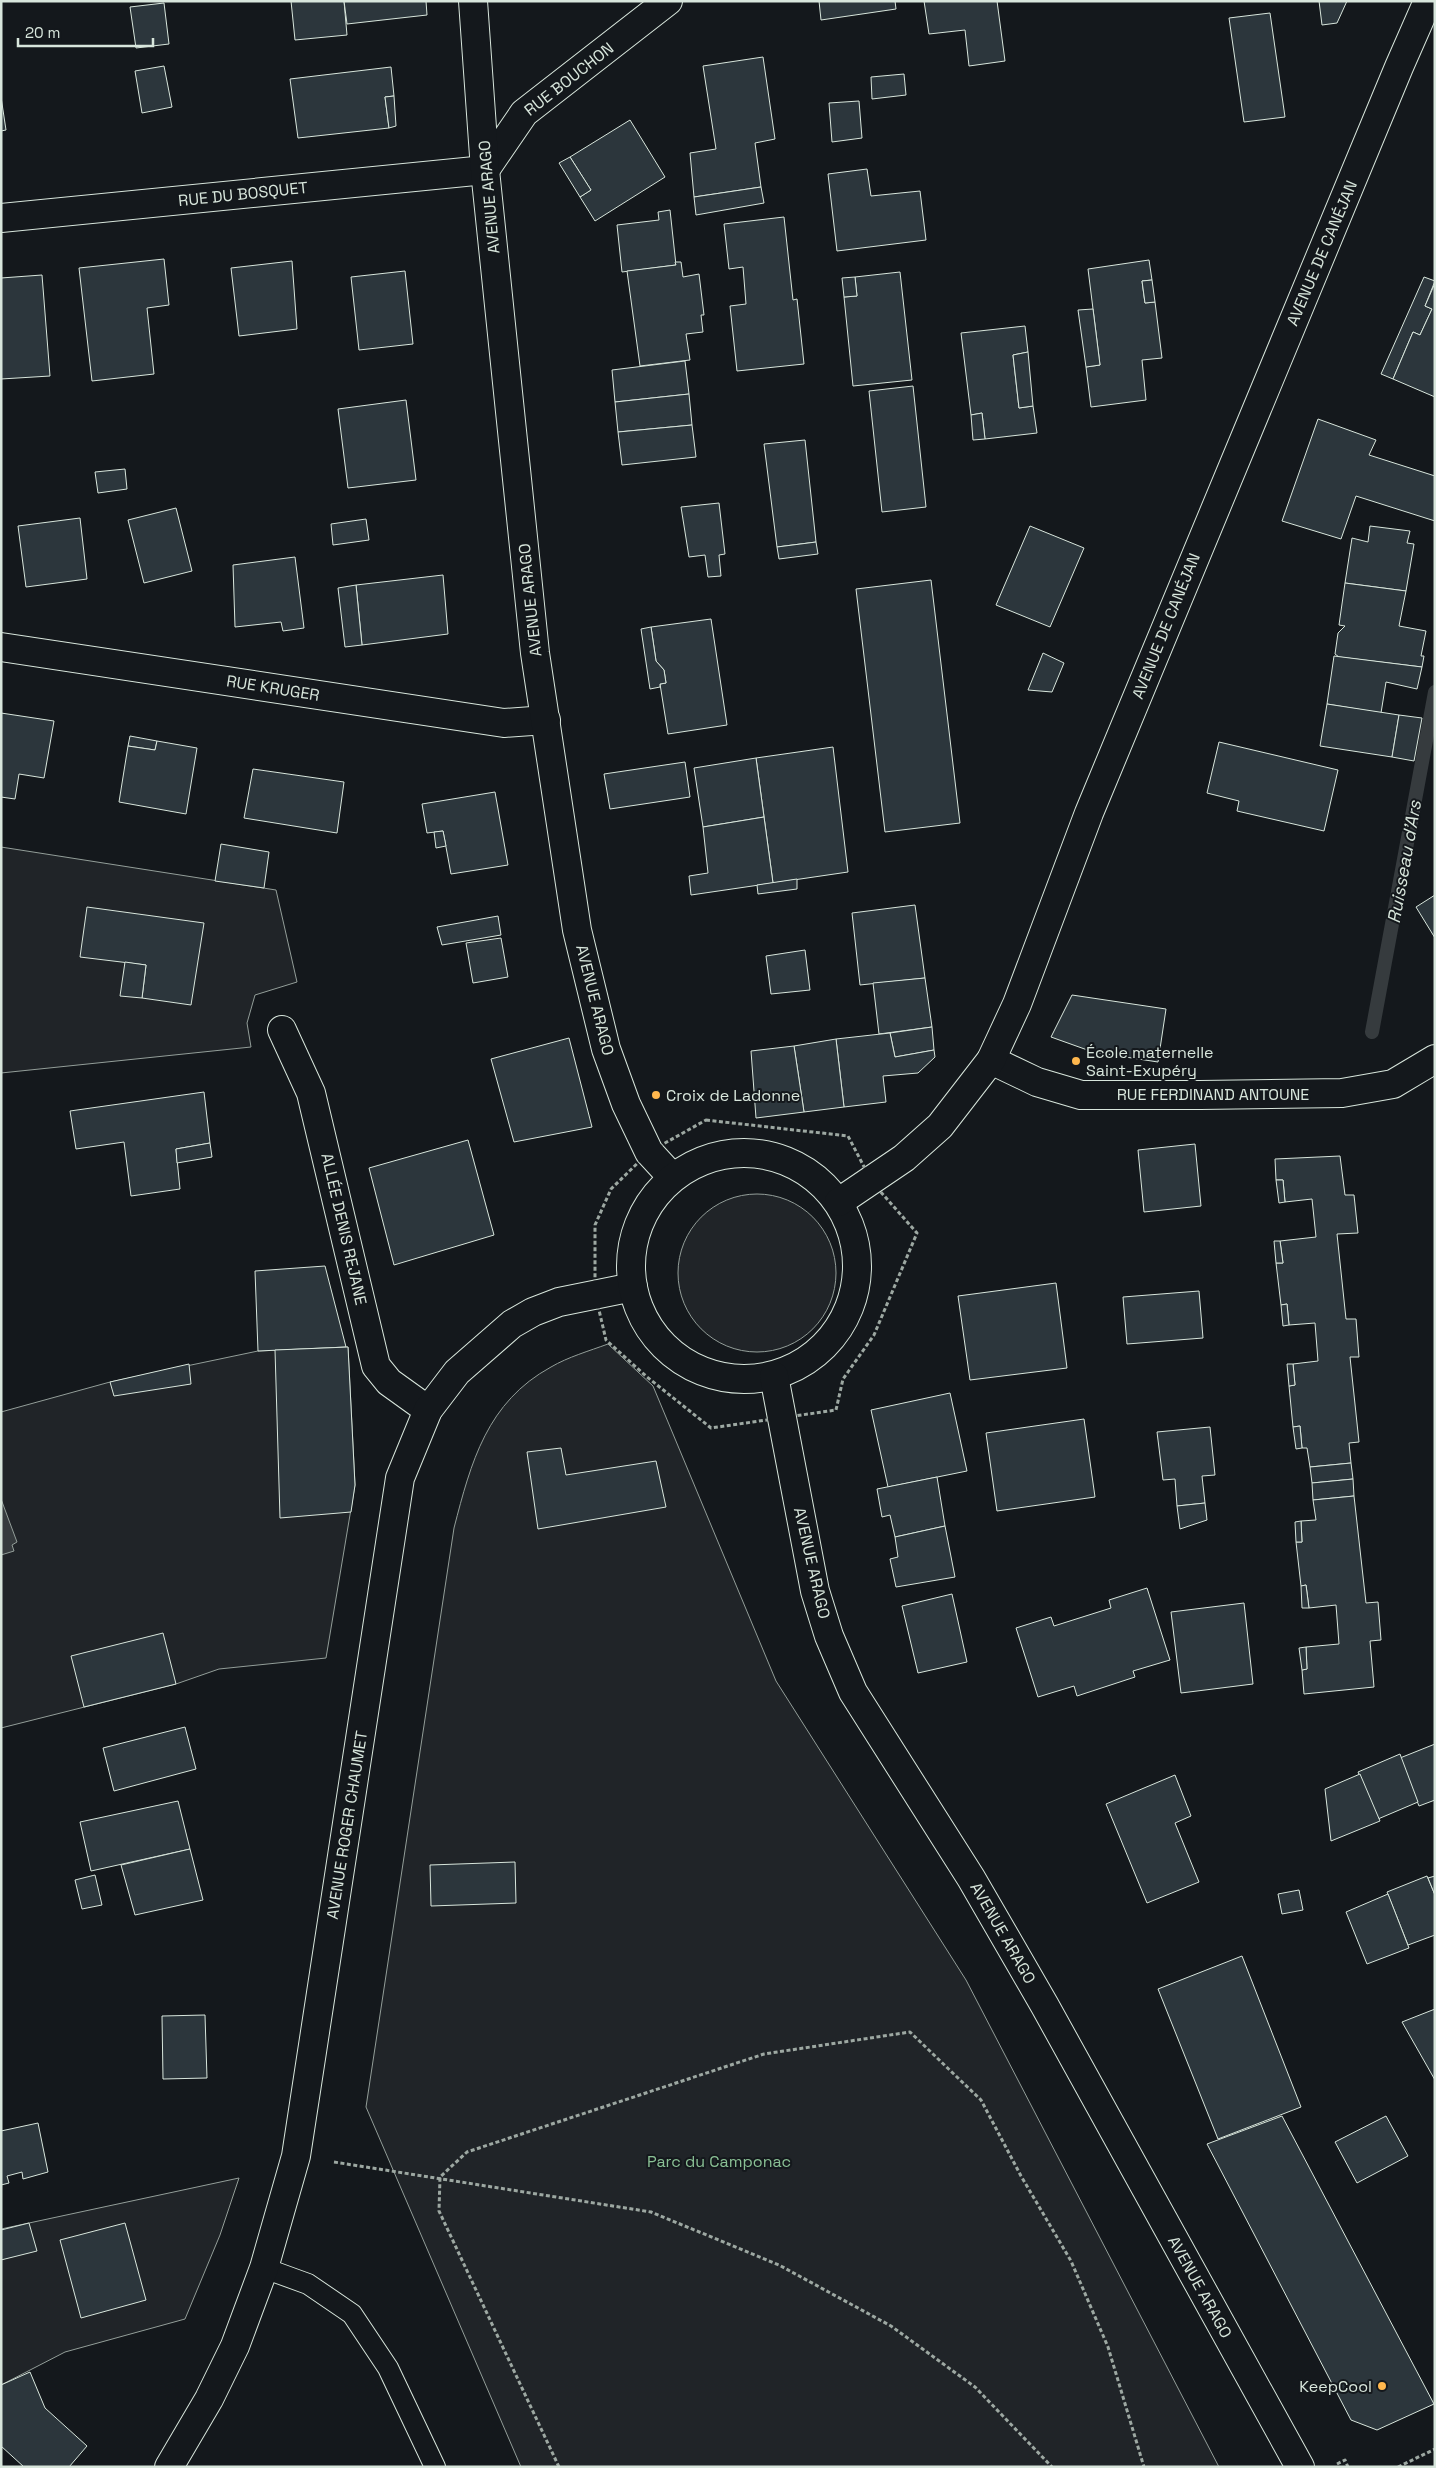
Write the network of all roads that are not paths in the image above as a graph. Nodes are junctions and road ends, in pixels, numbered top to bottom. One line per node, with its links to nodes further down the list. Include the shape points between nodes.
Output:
1 (473, 1): 4 (street, AVENUE ARAGO)
2 (668, 1): 4 (street, RUE BOUCHON, via 524,113)
3 (1428, 1): 10 (street, AVENUE DE CANÉJAN, via 1089,813 1018,1004)
4 (485, 170): 5 (street, RUE DU BOSQUET); 7 (street, AVENUE ARAGO, via 535,652)
5 (1, 218)
6 (1, 647): 7 (street, RUE KRUGER, via 504,724)
7 (546, 720): 11 (street, AVENUE ARAGO, via 576,930 606,1048 626,1104 649,1152)
8 (282, 1030): 15 (street, ALLÉE DENIS REJANE, via 311,1093 376,1366 389,1382)
9 (1435, 1059): 10 (street, RUE FERDINAND ANTOUNE, via 1393,1084 1342,1093 1209,1095 1081,1095 1037,1082)
10 (991, 1060): 12 (street, AVENUE DE CANÉJAN, via 940,1126 904,1158)
11 (672, 1178): 12 (street, via 714,1156 761,1154 784,1159 805,1169); 13 (street, via 655,1195 634,1239 630,1263)
12 (839, 1202): 14 (street, via 854,1234 858,1270 852,1305 834,1337 807,1361)
13 (633, 1287): 14 (street, via 645,1322 669,1351 700,1371 737,1380); 15 (street, AVENUE ROGER CHAUMET, via 559,1302 512,1324 456,1372)
14 (774, 1376): 19 (street, AVENUE ARAGO, via 815,1591 829,1636 853,1692 971,1878)
15 (428, 1410): 16 (street, AVENUE ROGER CHAUMET, via 400,1478 296,2156)
16 (264, 2268): 17 (street, AVENUE ROGER CHAUMET, via 235,2346 209,2399); 18 (lane, via 308,2284 352,2314 388,2368)
17 (169, 2467)
18 (435, 2467)
19 (1300, 2467)

